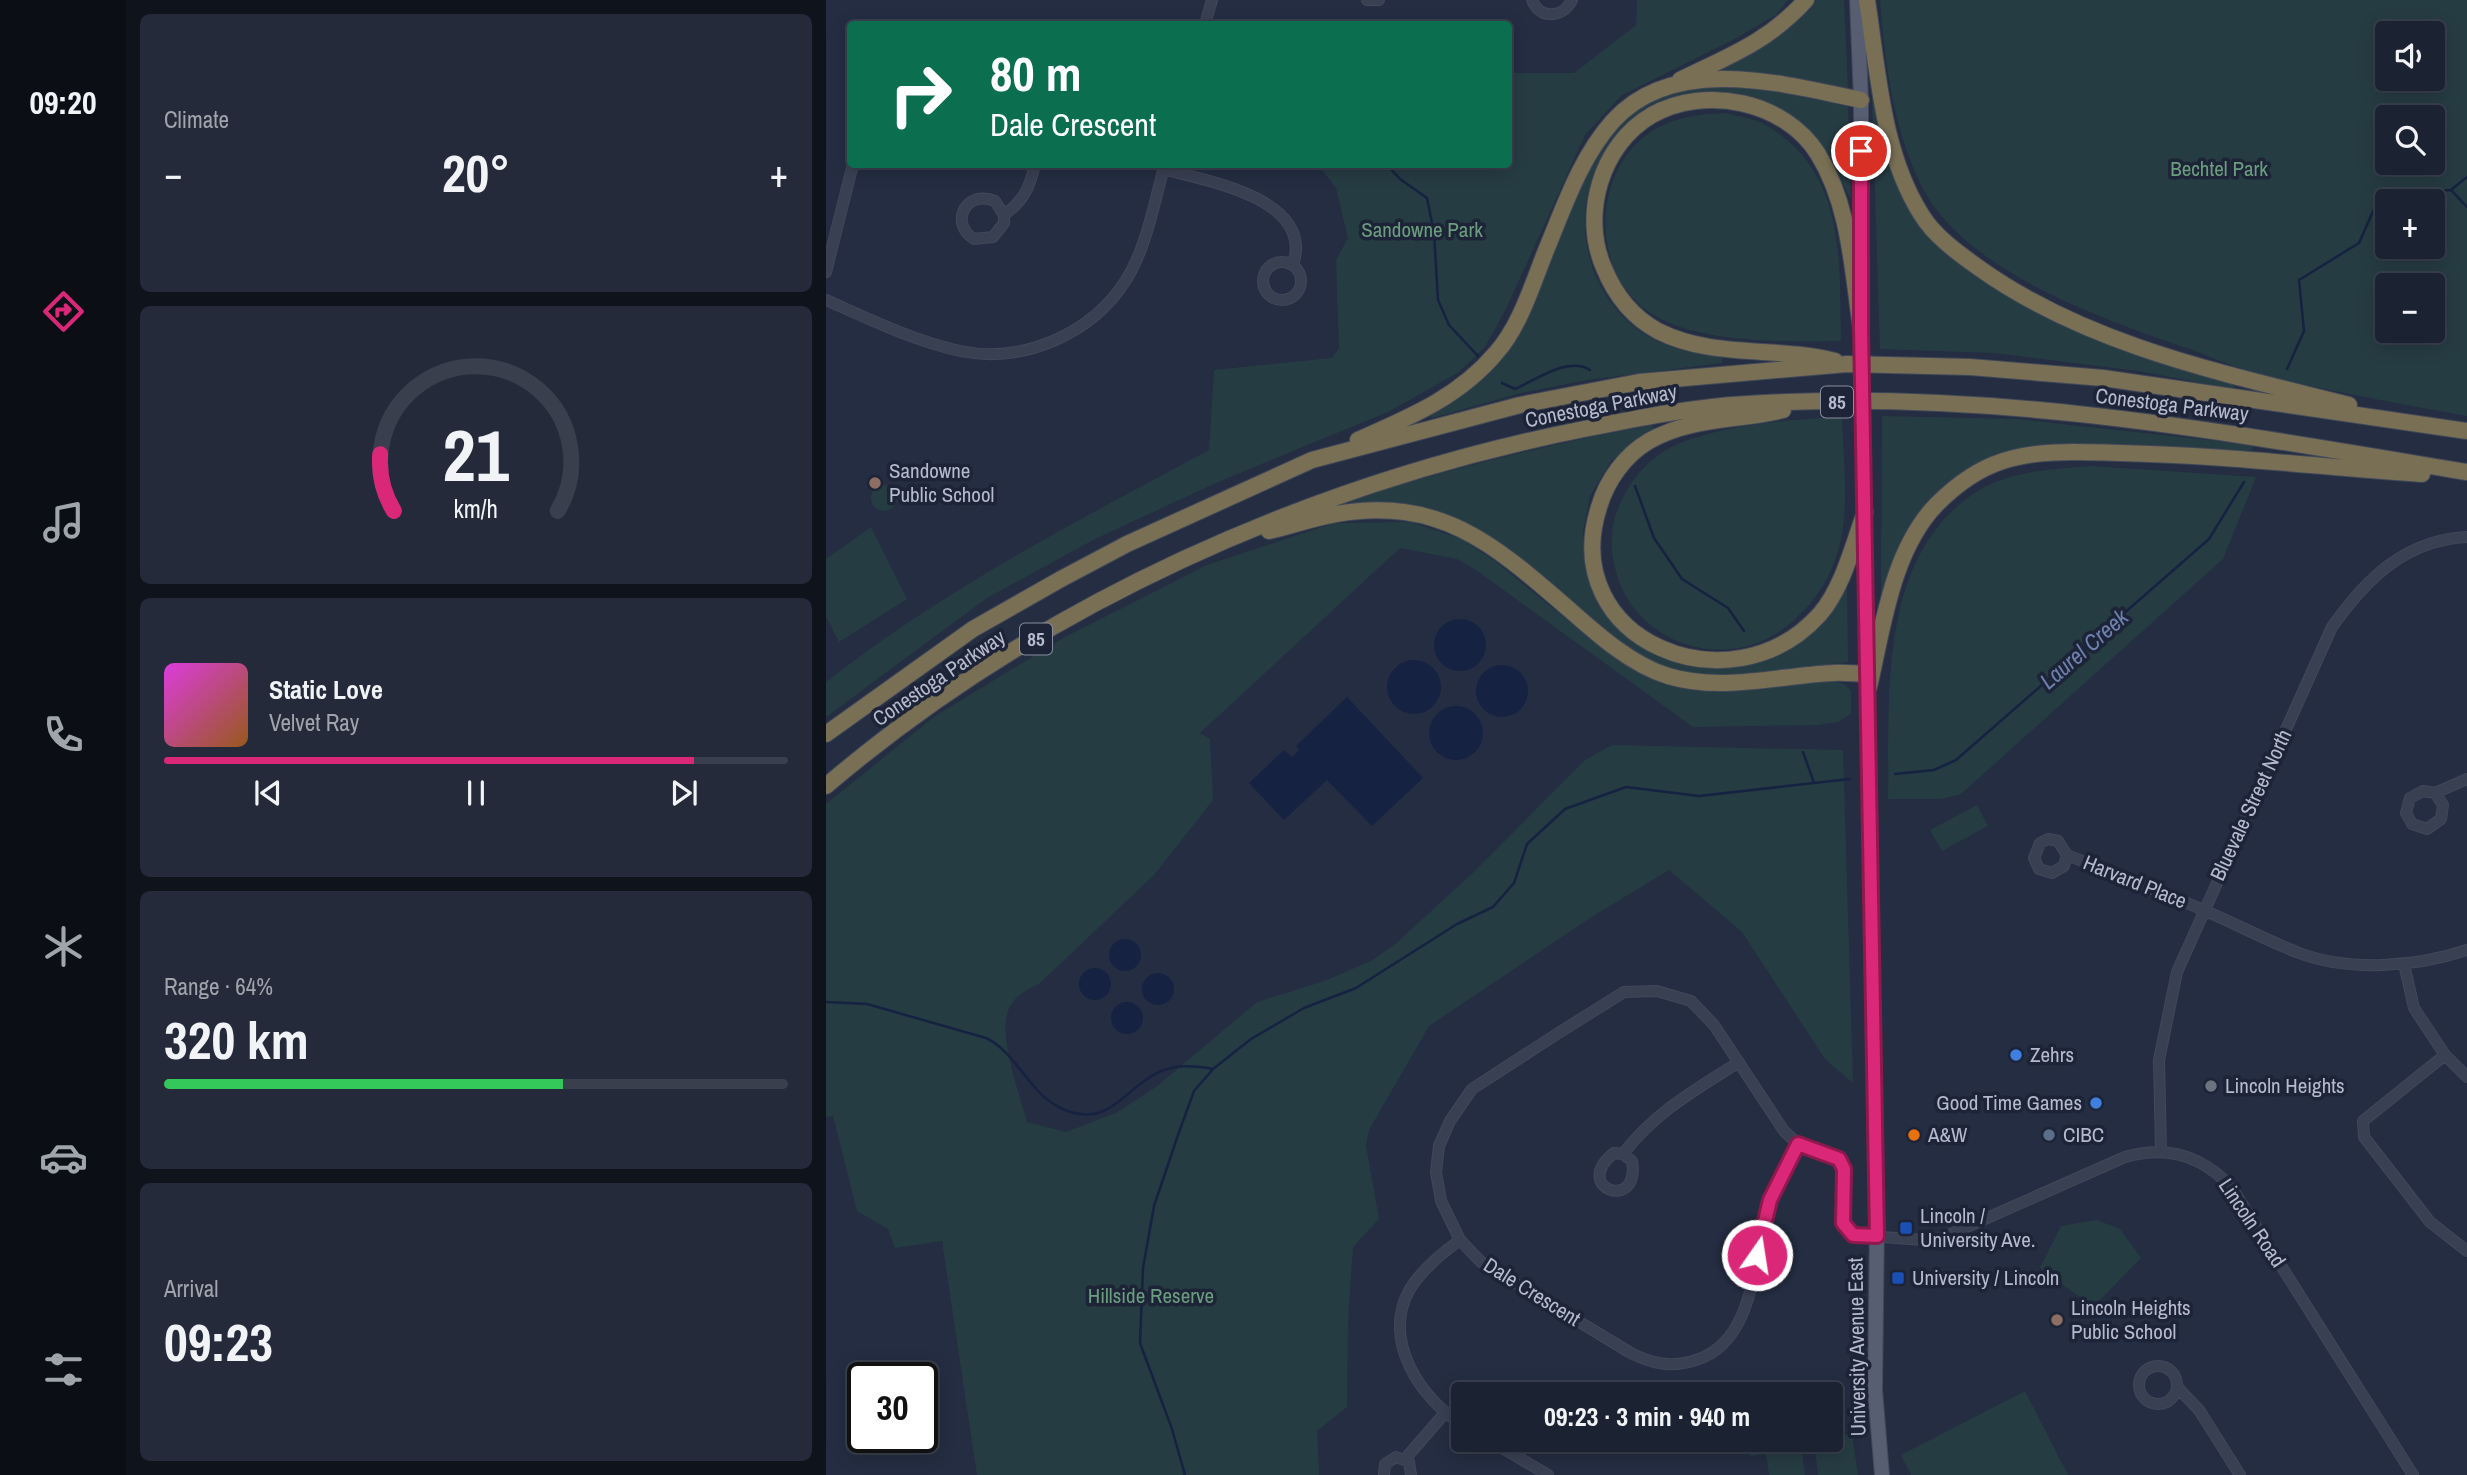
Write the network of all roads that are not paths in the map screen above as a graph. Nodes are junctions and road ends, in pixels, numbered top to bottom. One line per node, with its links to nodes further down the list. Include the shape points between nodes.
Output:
1 (1212, 0): 9 (street)
2 (1367, 0): 3 (street)
3 (1379, 0)
4 (1532, 0): 5 (street, via 1537,9 1550,15 1563,12)
5 (1572, 0)
6 (1806, 0): 10 (highway, via 1774,30)
7 (1857, 0): 11 (main road, University Avenue East)
8 (1867, 0): 23 (highway, via 1893,156 1921,216 1952,249 2011,291 2101,333 2214,372)
9 (1206, 21)
10 (1672, 84): 11 (highway, via 1740,80); 25 (highway, via 1614,120 1583,163 1523,307 1498,352 1461,388 1425,411)
11 (1861, 100): 20 (main road, University Avenue East)
12 (852, 168): 18 (street)
13 (1034, 168): 16 (street, via 1031,185 1019,204)
14 (1164, 168): 19 (street, via 1138,256 1126,279 1092,319 1046,344 1006,353 963,352)
15 (1167, 168): 17 (street, via 1240,189 1276,211 1292,233 1297,251)
16 (1004, 215): 16 (street, via 999,233 984,240 968,234 961,221 968,202 979,197 995,201)
17 (1293, 265)
18 (826, 272)
19 (826, 300)
20 (1861, 328): 21 (highway, via 1840,202 1816,151 1779,117 1730,101 1702,99 1653,115 1620,146 1594,199 1594,246 1612,288 1634,316 1689,344 1812,355); 27 (main road, University Avenue East, bridge)
21 (1847, 364): 23 (highway, Conestoga Parkway / 85, via 1970,367 2103,378); 25 (highway, Conestoga Parkway / 85, via 1639,383 1520,405)
22 (1812, 402): 26 (highway, Conestoga Parkway / 85, via 1942,403 2082,414 2240,434); 27 (highway, via 1676,429 1648,442 1622,463 1603,493 1592,529 1593,559 1602,590 1638,635 1661,651 1700,661 1743,659 1785,643 1820,613 1841,578); 29 (highway, Conestoga Parkway / 85, via 1653,415 1547,436 1409,470 1318,501)
23 (2440, 427): 24 (highway, Conestoga Parkway / 85)
24 (2467, 431)
25 (1312, 460): 31 (highway, Conestoga Parkway / 85, via 1127,544 984,623)
26 (2467, 475): 30 (highway, via 2208,454 2060,452 2004,461 1967,478 1936,506 1911,542 1891,593)
27 (1866, 512): 30 (main road, University Avenue East)
28 (2467, 537): 36 (street, Bluevale Street North, via 2409,551 2359,588 2332,626)
29 (1222, 543): 30 (highway, via 1336,514 1425,514 1465,528 1634,660 1667,676 1730,683 1834,672); 33 (highway, Conestoga Parkway / 85, via 1091,606 965,681)
30 (1869, 680): 45 (main road, University Avenue East)
31 (826, 734)
32 (2467, 779): 34 (street)
33 (826, 786)
34 (2434, 793)
35 (2067, 855): 36 (street, Harvard Place)
36 (2203, 910): 38 (street, Harvard Place, via 2321,959); 43 (street, Bluevale Street North, via 2176,972 2163,1027 2157,1086)
37 (2467, 950): 38 (street, Harvard Place)
38 (2404, 964): 39 (street, via 2414,1007)
39 (2445, 1055): 41 (street); 47 (street, via 2363,1121 2364,1137 2430,1222)
40 (1739, 1062): 42 (street, Dale Crescent, via 1771,1114); 44 (street, via 1666,1109 1643,1128); 46 (street, Dale Crescent, via 1714,1025 1691,1002 1657,991 1624,992 1560,1031 1472,1089 1450,1121 1439,1146 1436,1172 1441,1201)
41 (2467, 1077)
42 (1798, 1144): 45 (street, Dale Crescent, via 1839,1159 1844,1169 1843,1223 1853,1235); 46 (street, Dale Crescent, via 1770,1200 1736,1330 1703,1358 1684,1364 1648,1362 1629,1352 1481,1262)
43 (2161, 1152): 45 (street, Lincoln Road, via 2125,1157 1942,1238); 58 (street, Lincoln Road, via 2204,1162 2232,1188)
44 (1623, 1154)
45 (1877, 1236): 56 (main road, University Avenue East, via 1875,1390)
46 (1460, 1240): 49 (street, via 1439,1255 1410,1289 1400,1324 1404,1354 1422,1392)
47 (2467, 1251)
48 (2177, 1387): 57 (street, via 2199,1410)
49 (1444, 1413): 50 (street); 52 (street)
50 (1451, 1417)
51 (1509, 1452): 55 (street)
52 (1405, 1458): 53 (street, via 1388,1460); 54 (street)
53 (1384, 1475)
54 (1411, 1475)
55 (1548, 1475)
56 (1882, 1475)
57 (2241, 1475)
58 (2413, 1475)

